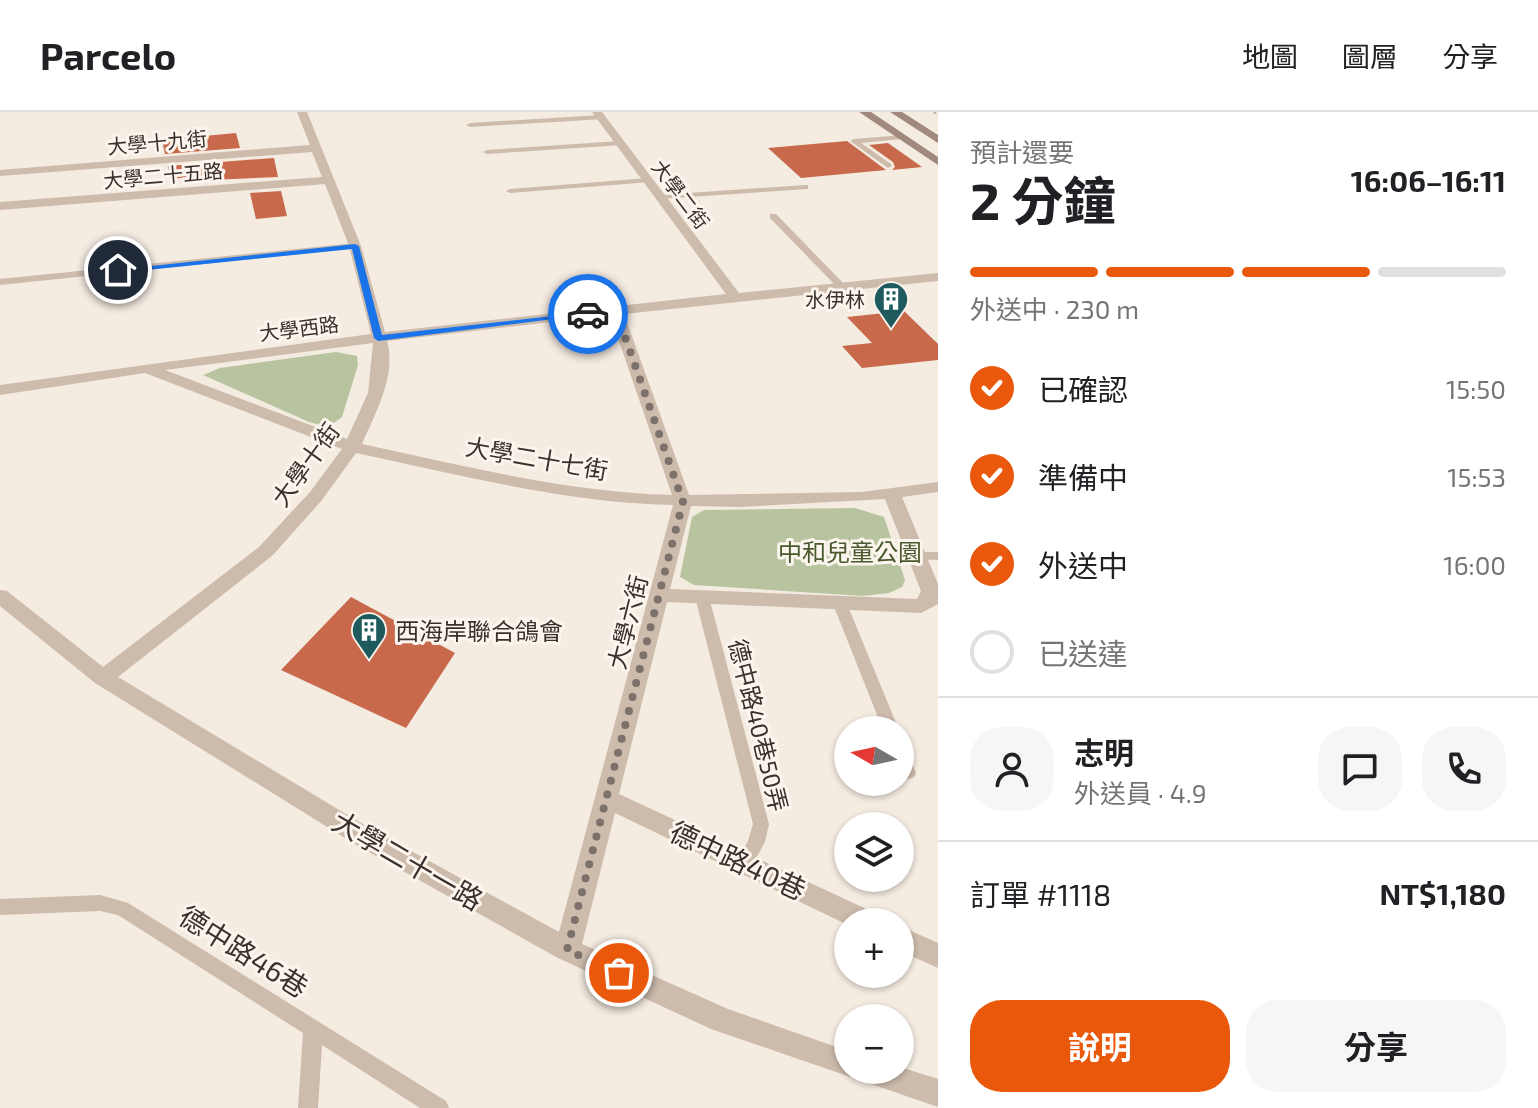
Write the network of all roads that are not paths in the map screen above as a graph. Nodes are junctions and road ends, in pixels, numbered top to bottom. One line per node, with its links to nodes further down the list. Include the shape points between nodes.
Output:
1 (302, 112): 9 (street, 大學十街)
2 (864, 112): 6 (street)
3 (895, 112): 7 (street)
4 (599, 115): 5 (lane); 8 (street, 大學二街)
5 (470, 125)
6 (901, 137): 11 (street); 12 (lane, via 854,141)
7 (938, 140)
8 (620, 143): 10 (lane); 15 (street, 大學二街)
9 (316, 148): 13 (street, 大學十九街); 14 (street, 大學十街)
10 (487, 152)
11 (938, 162)
12 (888, 166)
13 (0, 173)
14 (329, 180): 19 (street, 大學二十五路); 21 (street, 大學十街)
15 (648, 180): 17 (lane); 18 (street, 大學二街)
16 (805, 187): 18 (lane)
17 (510, 191)
18 (660, 197): 25 (street, 大學二街)
19 (0, 206)
20 (773, 216): 24 (lane)
21 (355, 246): 23 (lane); 27 (street, 大學十街)
22 (938, 277): 24 (street, 大學西路)
23 (0, 282)
24 (842, 287): 25 (street, 大學西路)
25 (735, 297): 26 (street, 大學西路)
26 (616, 311): 27 (street, 大學西路); 33 (street)
27 (378, 338): 28 (street, 大學西路); 30 (street, 大學十街, via 382,359 376,393)
28 (144, 367): 29 (street, 大學西路); 30 (street, 大學二十七街)
29 (0, 390)
30 (352, 447): 33 (street, 大學二十七街, via 506,480); 40 (street, 大學十街, via 266,551)
31 (938, 487): 32 (street, 大學二十七街)
32 (891, 493): 33 (street, 大學二十七街); 34 (street)
33 (683, 502): 36 (street, 大學六街)
34 (917, 556): 35 (lane); 39 (street, via 931,591 931,599 921,606)
35 (938, 556)
36 (661, 595): 38 (street); 42 (street, 大學六街)
37 (0, 596): 40 (street, 大學二十一路)
38 (702, 597): 39 (street); 43 (lane, 德中路40巷50弄, via 761,824)
39 (840, 604): 41 (lane)
40 (103, 678): 47 (street, 大學二十一路, via 362,836)
41 (885, 716)
42 (608, 799): 43 (street, 德中路40巷); 47 (street, 大學六街)
43 (745, 862): 45 (street, 德中路40巷)
44 (0, 907): 49 (lane, 德中路46巷, via 100,903 122,908)
45 (839, 908)
46 (914, 945): 48 (street)
47 (567, 950): 50 (street, 大學二十一路, via 721,1020)
48 (938, 956)
49 (313, 1028): 53 (lane); 54 (lane, 德中路46巷)
50 (834, 1060)
51 (909, 1084): 52 (street)
52 (938, 1093)
53 (308, 1108)
54 (439, 1108)

